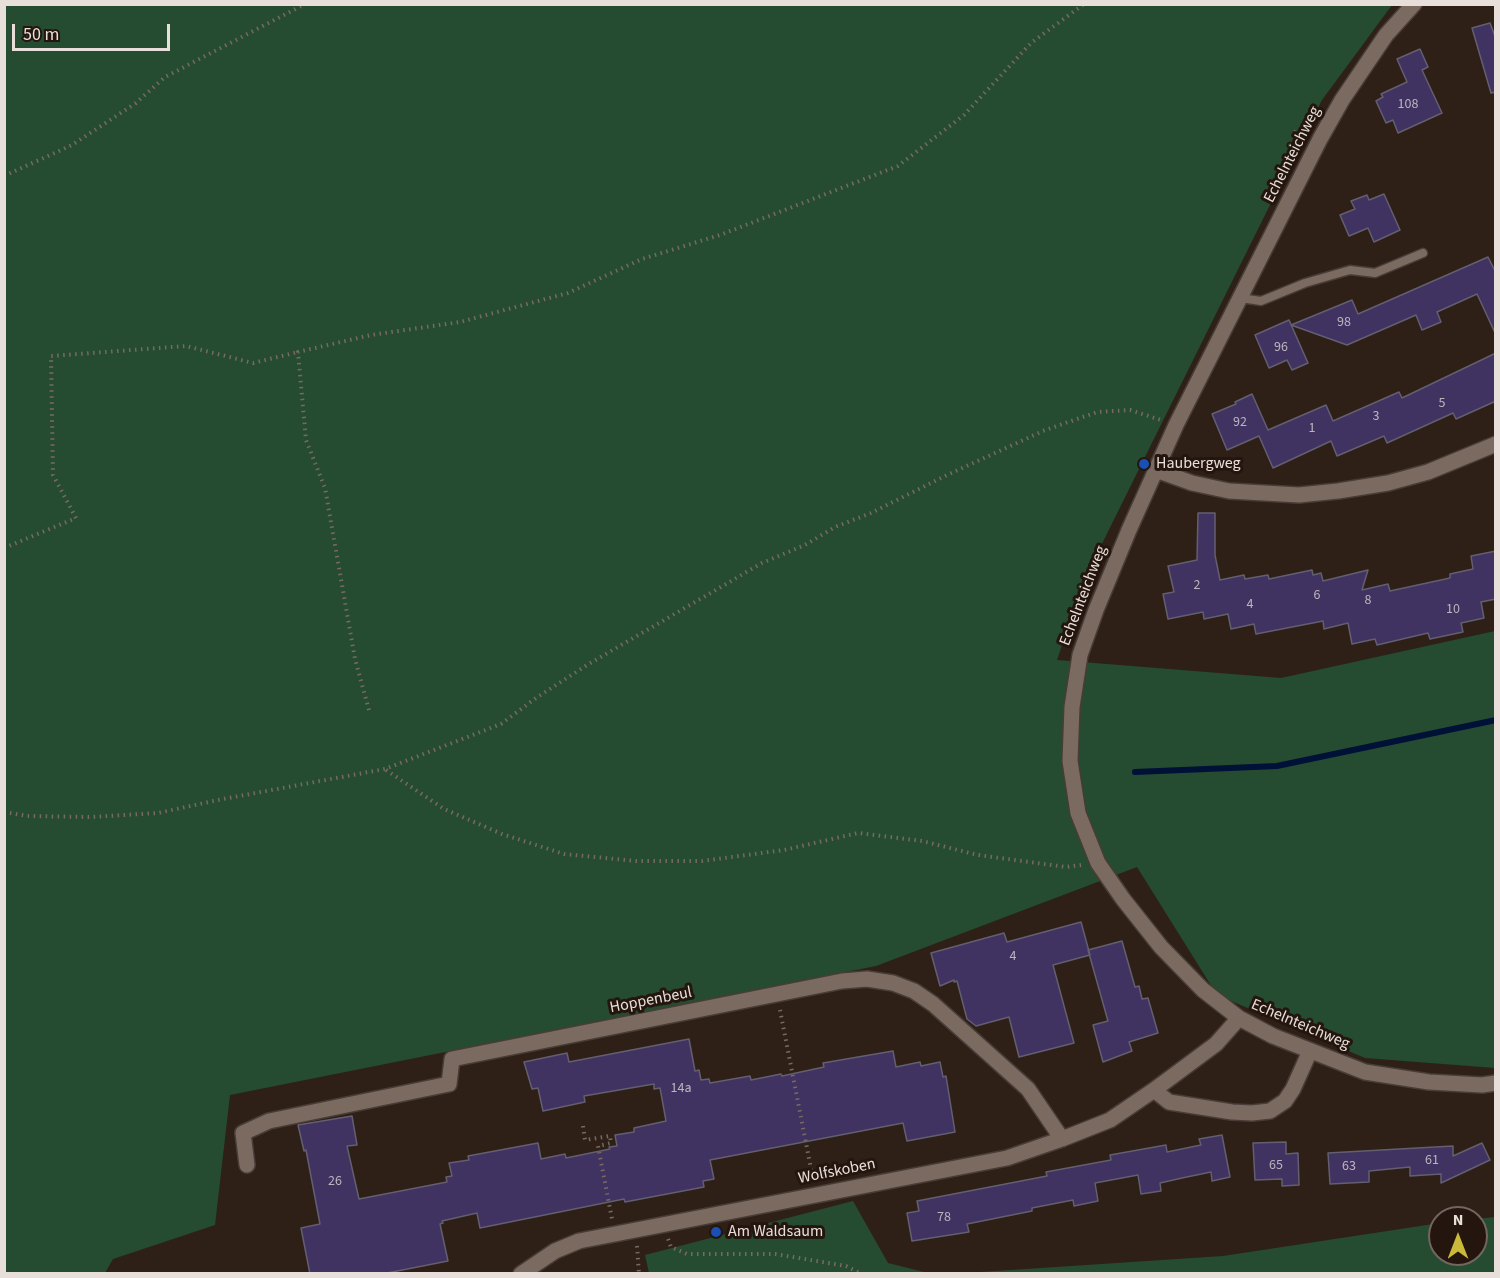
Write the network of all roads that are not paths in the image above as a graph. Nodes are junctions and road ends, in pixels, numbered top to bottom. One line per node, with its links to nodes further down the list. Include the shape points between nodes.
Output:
1 (1411, 5): 3 (street, Echelnteichweg, via 1342,100)
2 (1423, 253): 3 (lane, via 1375,273 1350,270 1261,301)
3 (1240, 298): 5 (street, Echelnteichweg)
4 (1496, 444): 5 (street, via 1388,483 1299,495 1229,491)
5 (1156, 470): 6 (street, Echelnteichweg, via 1080,655 1072,707 1070,761 1078,813 1098,863 1161,947 1203,990)
6 (1239, 1018): 7 (street, Echelnteichweg); 9 (street, Wolfskoben, via 1216,1044)
7 (1310, 1051): 8 (street, Echelnteichweg, via 1365,1072 1430,1082); 9 (street, via 1285,1101 1270,1111 1232,1112 1169,1102)
8 (1496, 1083)
9 (1154, 1090): 10 (street, Wolfskoben, via 1110,1120)
10 (1062, 1139): 11 (street, Hoppenbeul, via 1028,1089 933,1004 914,991 867,979 452,1059 449,1084 269,1121 243,1133); 12 (street, Wolfskoben, via 1007,1158 579,1241 555,1251)
11 (247, 1166)
12 (521, 1274)

